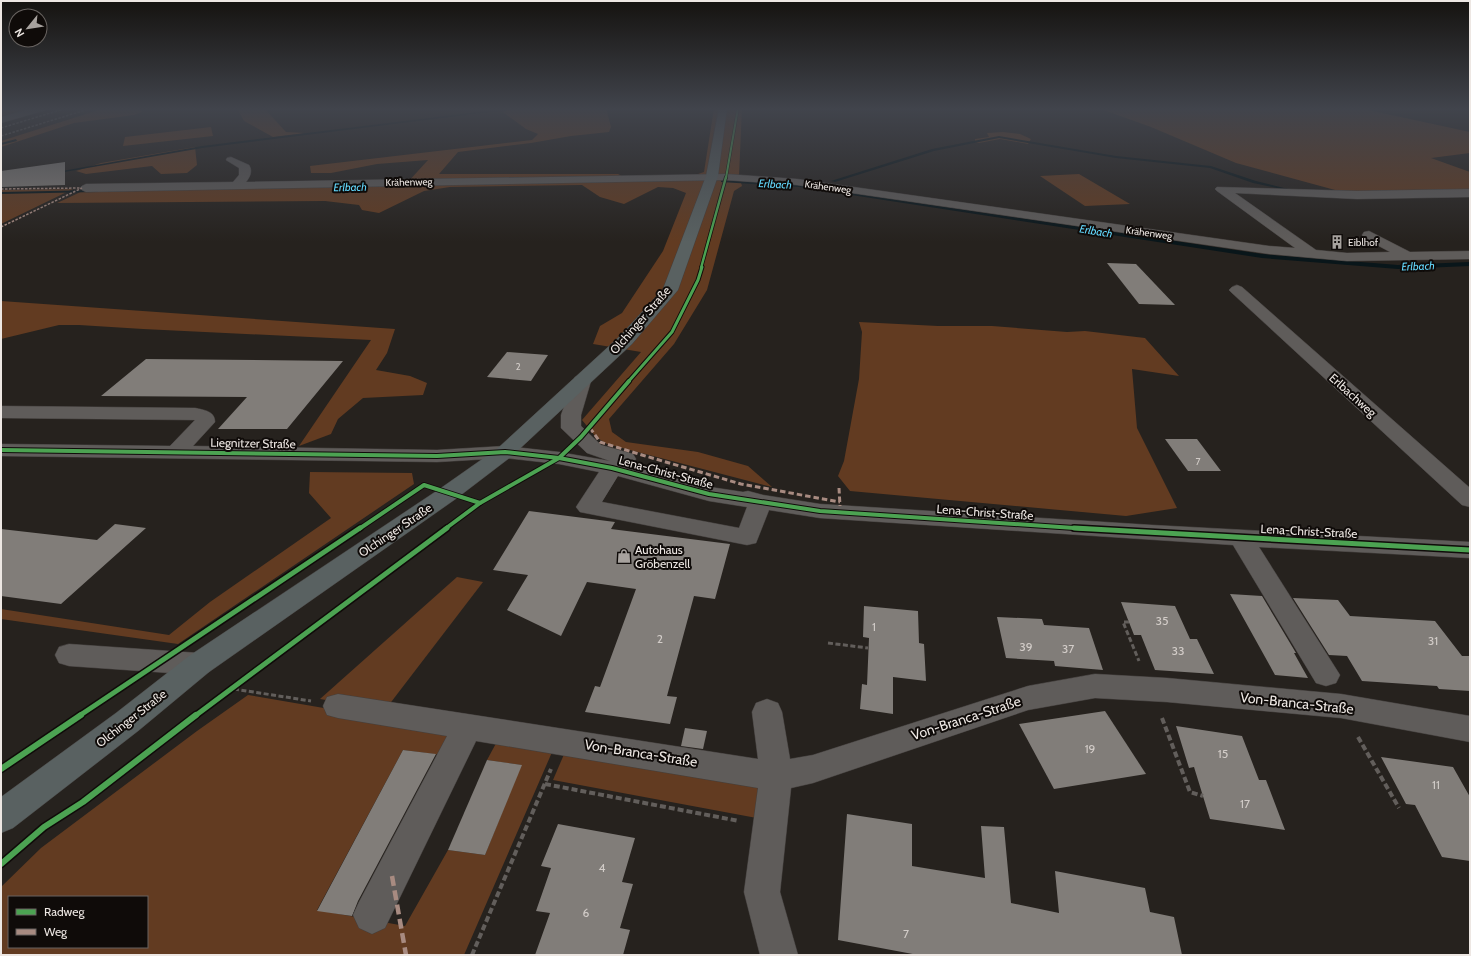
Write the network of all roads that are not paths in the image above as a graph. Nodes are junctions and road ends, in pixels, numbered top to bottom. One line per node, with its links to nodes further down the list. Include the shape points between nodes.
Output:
1 (716, 153): 3 (main road, Olchinger Straße)
2 (231, 160): 4 (street, via 245,167 245,175)
3 (712, 176): 4 (street, Krähenweg); 8 (street, Krähenweg, via 797,182); 12 (main road, Olchinger Straße, via 670,290 626,340)
4 (237, 185): 5 (street, Krähenweg)
5 (86, 188)
6 (1470, 193): 8 (street, via 1357,195 1221,189)
7 (1369, 235): 10 (street)
8 (1312, 254): 10 (street, Krähenweg)
9 (1470, 255): 10 (street, Krähenweg)
10 (1408, 257)
11 (1237, 290): 18 (street, Erlbachweg)
12 (582, 381): 16 (main road, Olchinger Straße); 19 (street, via 571,415 571,428 594,449)
13 (1, 412): 15 (street, via 195,414 205,417 205,422)
14 (1, 450): 15 (street, Liegnitzer Straße)
15 (176, 452): 16 (street, Liegnitzer Straße, via 437,456)
16 (505, 452): 17 (street, Lena-Christ-Straße, via 559,458); 23 (main road, Olchinger Straße)
17 (612, 468): 19 (street, Lena-Christ-Straße, via 709,494); 19 (street, via 588,506 747,536)
18 (1470, 500)
19 (761, 502): 20 (street, Lena-Christ-Straße, via 820,511)
20 (1241, 538): 21 (street, Lena-Christ-Straße); 24 (street)
21 (1470, 550)
22 (69, 655): 23 (street)
23 (199, 664): 30 (main road, Olchinger Straße)
24 (1326, 675)
25 (338, 706): 27 (street, Von-Branca-Straße)
26 (767, 712): 29 (street)
27 (468, 727): 29 (street, Von-Branca-Straße); 31 (street)
28 (1470, 729): 29 (street, Von-Branca-Straße, via 1341,706 1096,686 1028,698 813,770)
29 (776, 776): 32 (street, via 762,892)
30 (1, 817)
31 (372, 915)
32 (779, 955)

